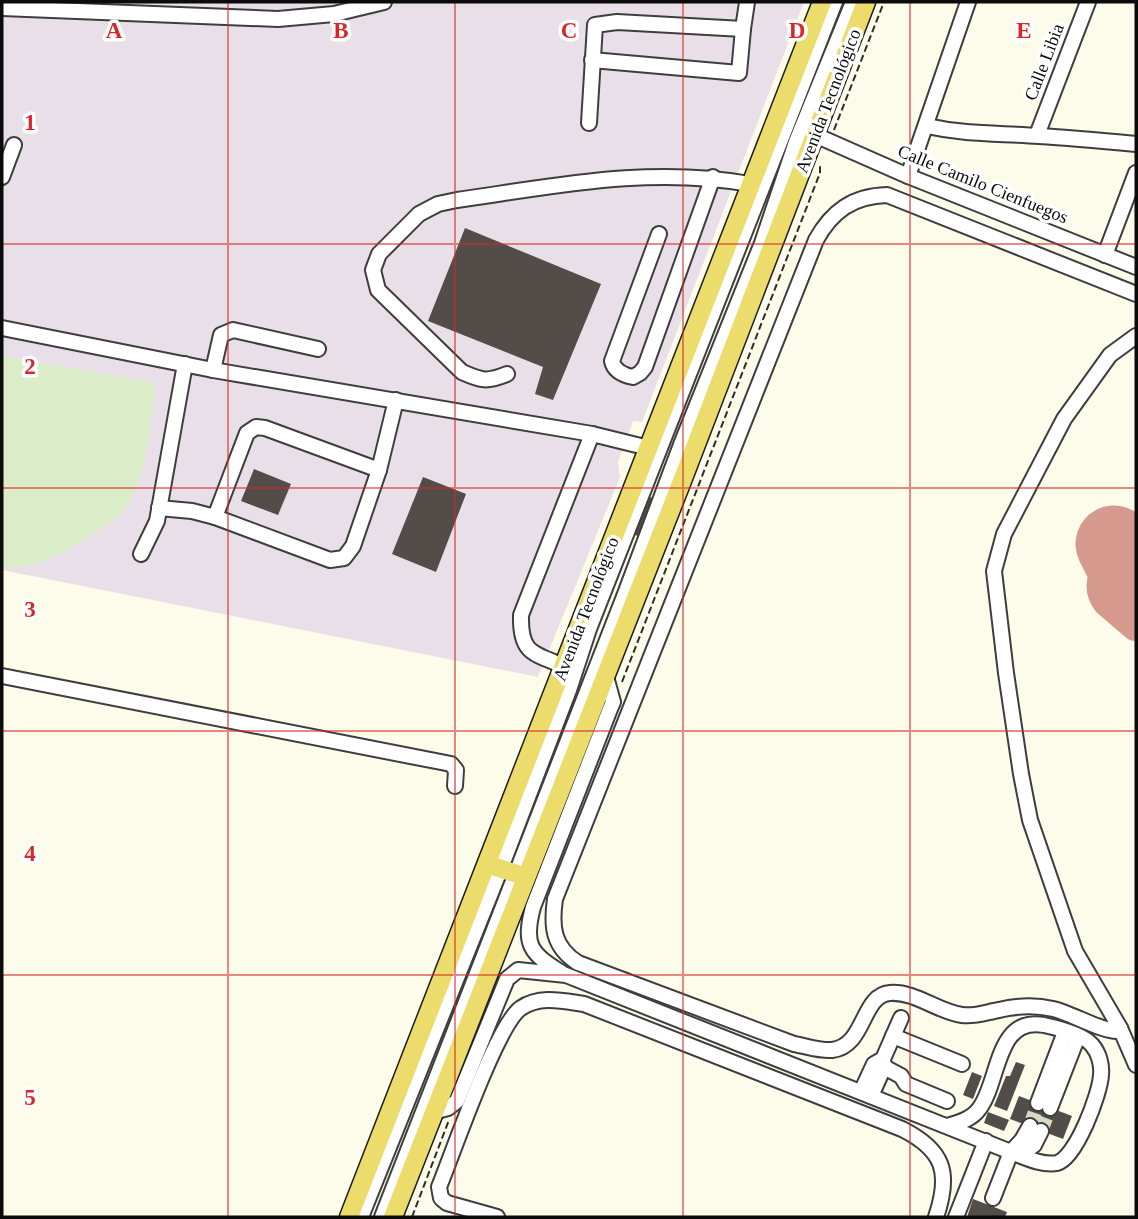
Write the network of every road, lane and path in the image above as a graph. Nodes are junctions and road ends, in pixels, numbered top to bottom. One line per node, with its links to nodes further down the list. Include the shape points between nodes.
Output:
1 (384, 2): 8 (street, via 334,14 278,19)
2 (747, 2): 9 (street)
3 (828, 2): 7 (street); 22 (main road, Avenida Tecnológico); 35 (street)
4 (884, 2): 14 (path)
5 (968, 2): 12 (street)
6 (1088, 2): 13 (street, Calle Libia)
7 (858, 6): 14 (main road, Avenida Tecnológico); 36 (street, via 796,142)
8 (2, 8)
9 (743, 29): 10 (street, via 598,23); 10 (street, via 739,73)
10 (592, 60): 11 (street)
11 (589, 122)
12 (927, 126): 13 (street, via 986,135); 19 (street)
13 (1037, 135): 15 (street)
14 (823, 138): 19 (street, Calle Camilo Cienfuegos); 36 (main road, Avenida Tecnológico)
15 (1136, 144)
16 (14, 145): 20 (street)
17 (821, 163): 44 (path)
18 (1136, 173): 24 (street)
19 (908, 176): 24 (street, Calle Camilo Cienfuegos)
20 (2, 177)
21 (713, 177): 22 (street); 23 (street, via 645,367 633,377 614,368 612,361); 32 (street, via 629,176 457,200 419,214 379,254 373,271 377,290 462,372 491,381)
22 (750, 184): 35 (main road, Avenida Tecnológico)
23 (659, 234)
24 (1105, 255): 25 (street, Calle Camilo Cienfuegos)
25 (1136, 267)
26 (1136, 294): 49 (street, via 887,195 872,195 839,209 816,240 555,899 552,919 559,946 578,963 794,1044 820,1049 843,1046 861,1028 878,998 888,993 902,993 965,1016 1013,1007 1048,1008 1110,1031)
27 (2, 328): 30 (street)
28 (1136, 336): 49 (street, via 1110,355 1064,419 1004,534 995,571 1030,820 1075,951)
29 (318, 349): 31 (street, via 233,330 221,335)
30 (185, 364): 31 (street); 38 (street)
31 (213, 370): 33 (street)
32 (508, 374)
33 (396, 400): 34 (street); 37 (street)
34 (592, 434): 35 (street); 41 (street, via 521,615 520,636 531,653)
35 (654, 449): 36 (street); 41 (main road, Avenida Tecnológico); 46 (street)
36 (683, 460): 43 (main road, Avenida Tecnológico); 46 (street)
37 (379, 470): 39 (street, via 256,427 247,433); 39 (street, via 353,546 344,558 330,560)
38 (159, 508): 39 (street); 40 (street)
39 (215, 517)
40 (141, 554)
41 (564, 666): 46 (main road, Avenida Tecnológico)
42 (2, 676): 45 (street, via 446,762 456,770)
43 (606, 677): 44 (street); 46 (main road, Avenida Tecnológico)
44 (612, 702): 47 (street, via 528,927 534,953)
45 (454, 786)
46 (508, 871): 59 (main road, Avenida Tecnológico); 65 (main road, Avenida Tecnológico); 66 (street); 67 (street)
47 (566, 975): 55 (street); 57 (street, via 518,970 507,979)
48 (901, 1018): 51 (street)
49 (1120, 1028): 54 (street)
50 (1072, 1034): 58 (street); 60 (street, via 1034,1024 1014,1031 979,1110); 63 (street, via 1092,1045 1101,1074 1075,1148 1057,1163)
51 (893, 1036): 52 (street); 53 (street)
52 (883, 1063): 55 (street); 56 (street, via 905,1084)
53 (962, 1064)
54 (1136, 1065)
55 (866, 1094): 60 (street)
56 (947, 1101)
57 (452, 1105): 59 (street); 69 (path)
58 (1044, 1106)
59 (433, 1112): 68 (main road, Avenida Tecnológico)
60 (947, 1126): 62 (street)
61 (1035, 1129): 63 (street)
62 (986, 1141): 63 (street); 72 (street)
63 (1015, 1154): 64 (street)
64 (993, 1198)
65 (349, 1217)
66 (361, 1217)
67 (382, 1217)
68 (393, 1217)
69 (412, 1217)
70 (496, 1217): 71 (street, via 447,1203 439,1187 508,1023 520,1009 546,1000 584,1004 922,1139 933,1150 944,1185)
71 (936, 1217)
72 (956, 1217)

